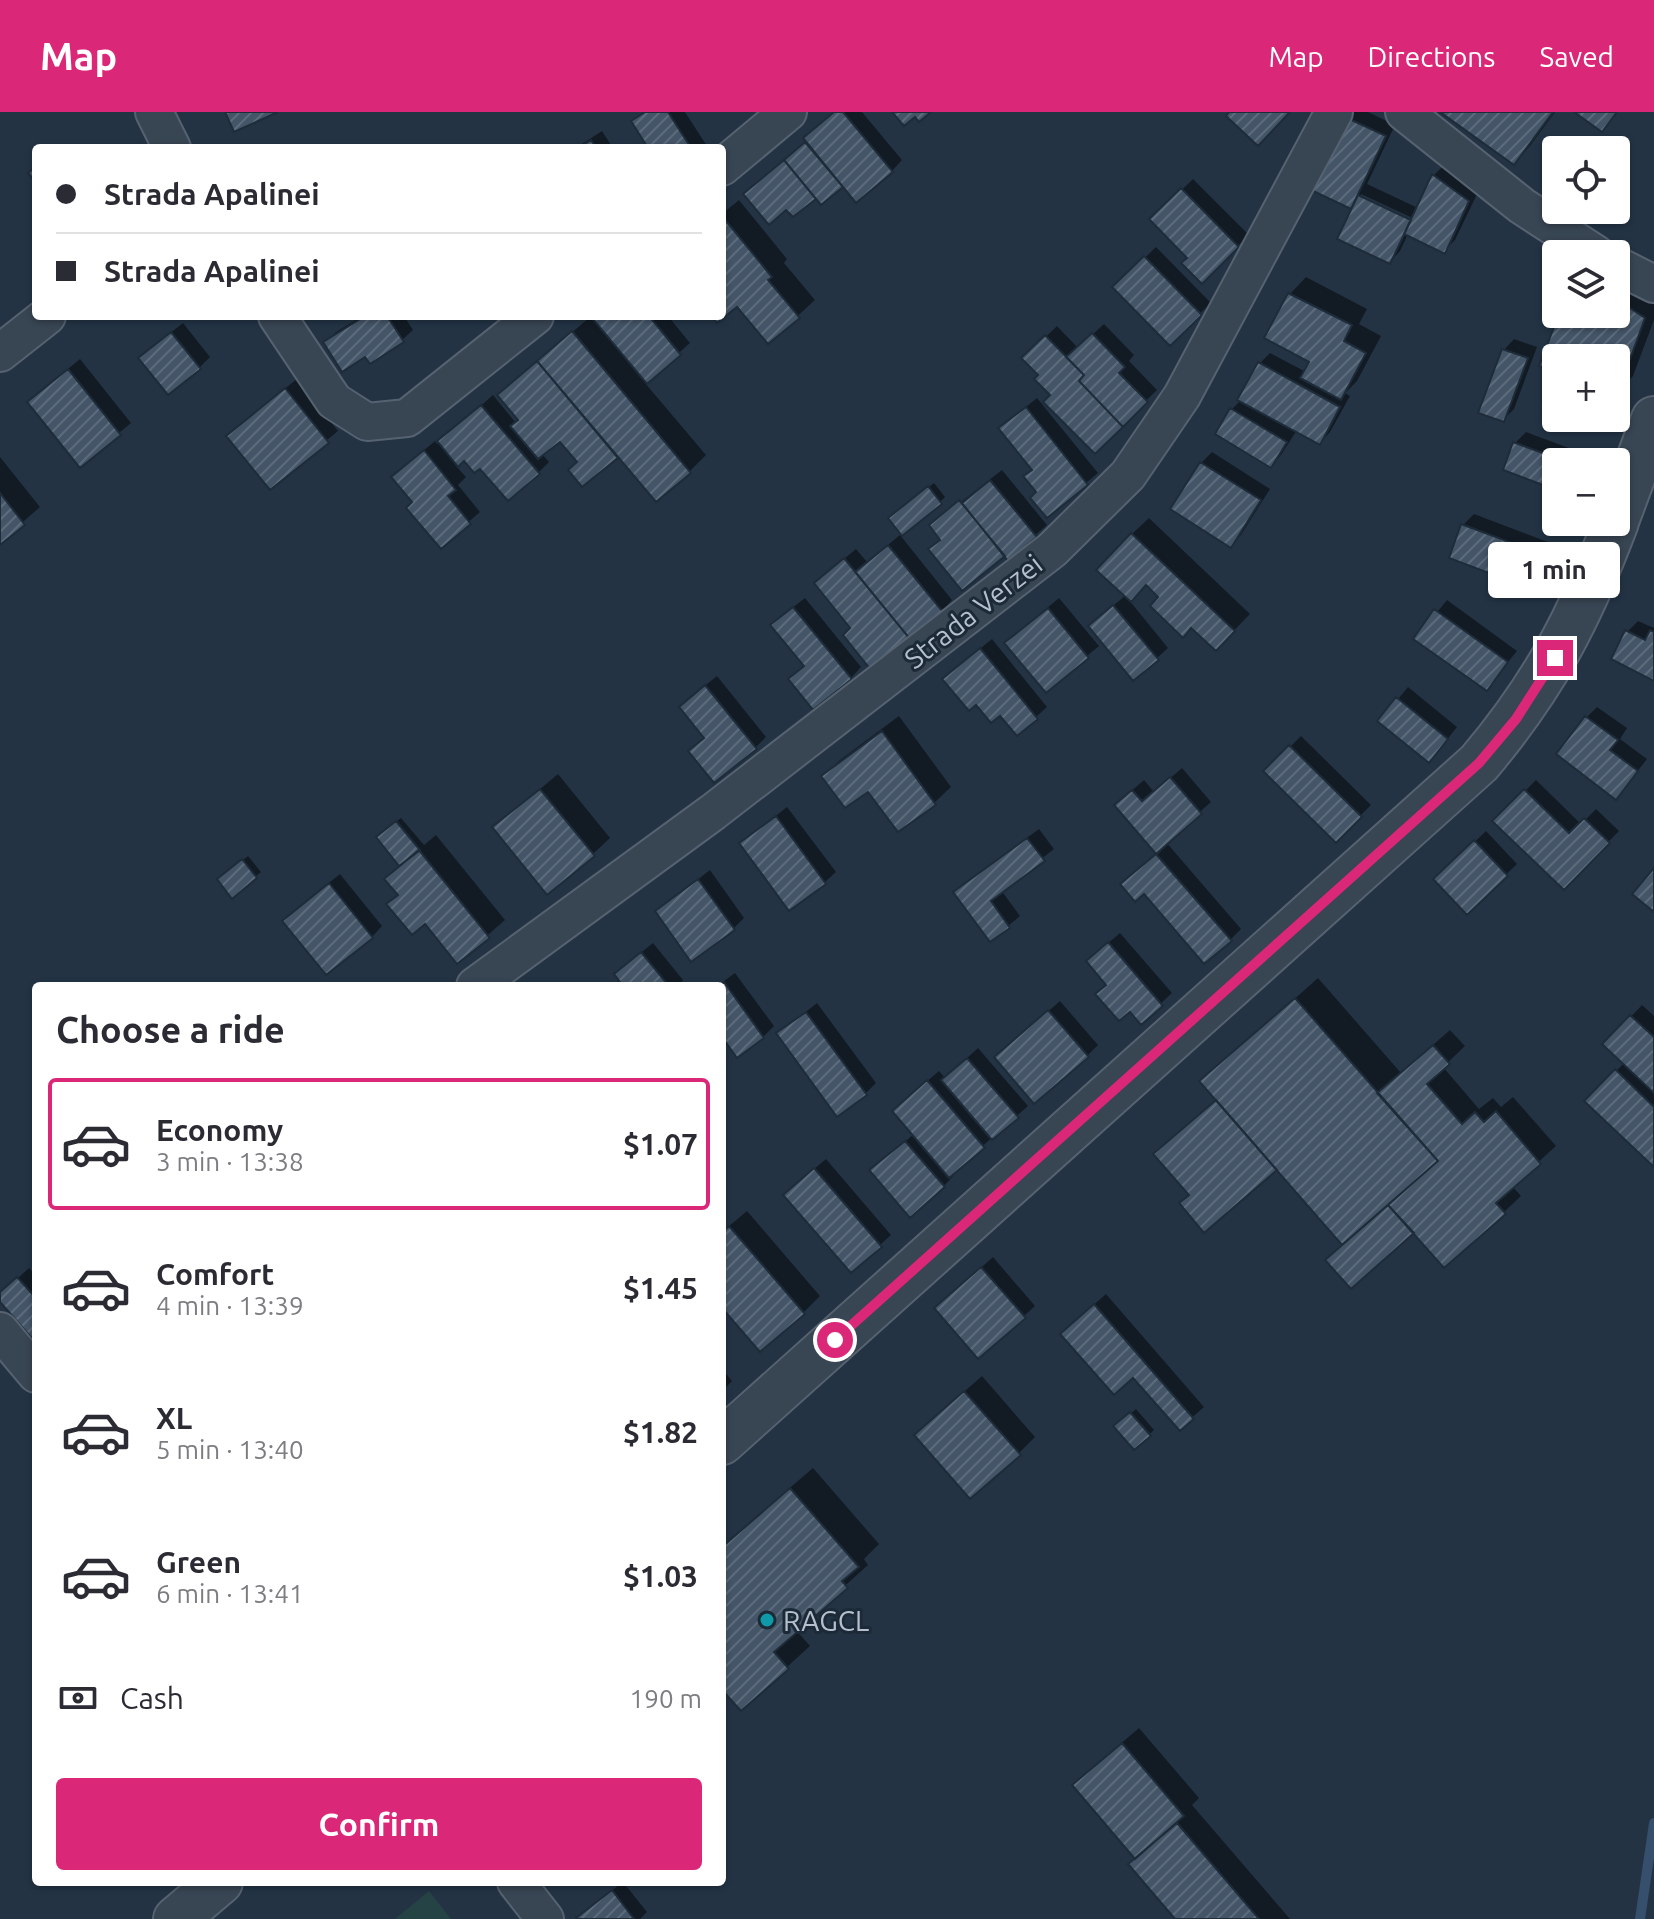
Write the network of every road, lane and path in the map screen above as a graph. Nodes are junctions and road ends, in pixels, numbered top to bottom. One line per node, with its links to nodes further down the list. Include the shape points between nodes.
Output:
1 (154, 112): 5 (street)
2 (788, 112): 6 (street)
3 (1334, 112): 17 (street, Strada Verzei, via 1182,396 1128,475 1040,560 713,812)
4 (1404, 112): 7 (street, via 1522,206)
5 (170, 144)
6 (726, 164)
7 (1574, 240)
8 (1630, 272): 9 (street)
9 (1654, 284)
10 (42, 320): 13 (street)
11 (280, 320): 12 (street, via 334,401 367,422 407,418)
12 (530, 320)
13 (0, 353)
14 (1654, 419): 15 (street)
15 (1630, 483)
16 (1610, 536): 20 (street, via 1561,647 1516,719 1479,763)
17 (480, 982)
18 (0, 1331): 19 (street)
19 (32, 1369)
20 (726, 1438)
21 (215, 1886): 23 (street)
22 (519, 1886): 24 (street)
23 (176, 1919)
24 (545, 1919)

